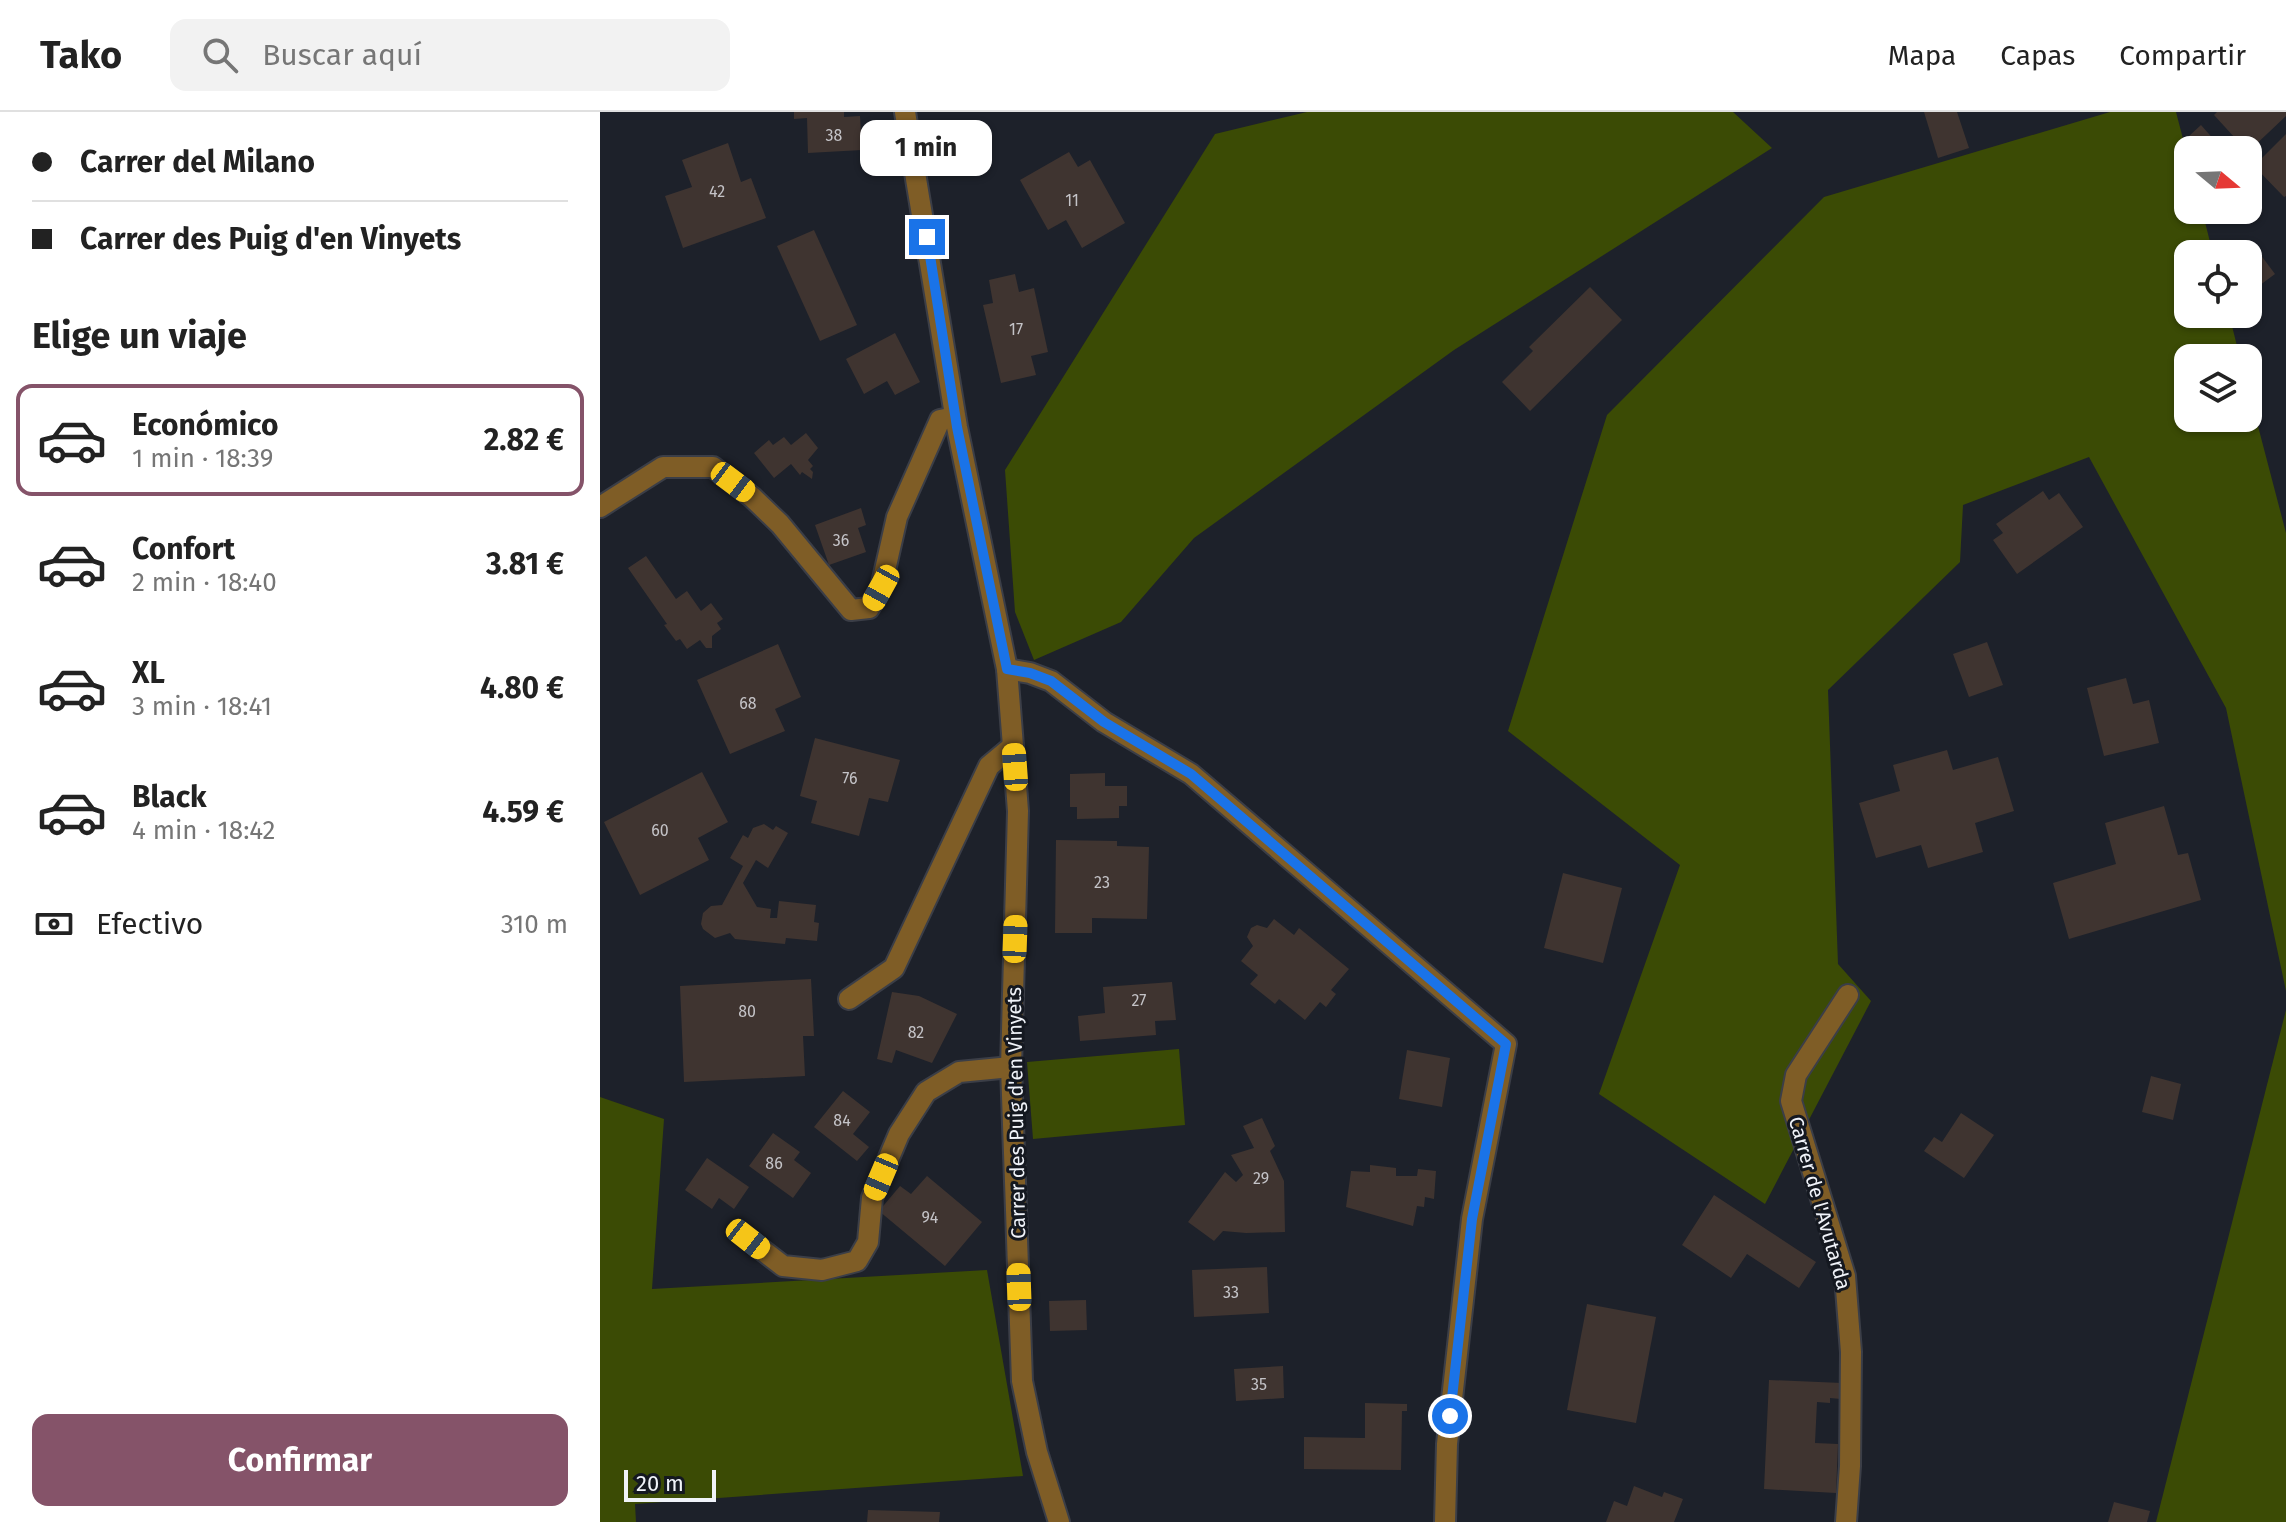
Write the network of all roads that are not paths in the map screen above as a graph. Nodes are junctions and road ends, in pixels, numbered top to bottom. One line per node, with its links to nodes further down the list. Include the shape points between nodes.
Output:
1 (905, 112): 2 (street, Carrer des Puig d'en Vinyets)
2 (955, 417): 3 (street, via 940,420 897,517 881,588 869,608 851,610 780,524 713,467 663,467); 4 (street, Carrer des Puig d'en Vinyets)
3 (600, 507)
4 (1007, 669): 5 (street, Carrer des Puig d'en Vinyets); 11 (street, via 1051,681 1104,722 1191,774 1506,1044 1472,1219 1447,1444)
5 (1013, 746): 7 (street, via 989,766 894,968); 8 (street, Carrer des Puig d'en Vinyets, via 1018,811)
6 (1848, 995): 12 (street, Carrer de l'Avutarda, via 1796,1075 1791,1101 1845,1276 1851,1352)
7 (849, 999)
8 (1011, 1067): 9 (street, via 959,1072 926,1092 899,1134 872,1198 868,1242 857,1261 822,1270 783,1266); 10 (street, Carrer des Puig d'en Vinyets, via 1022,1381)
9 (748, 1239)
10 (1059, 1522)
11 (1445, 1522)
12 (1846, 1522)

